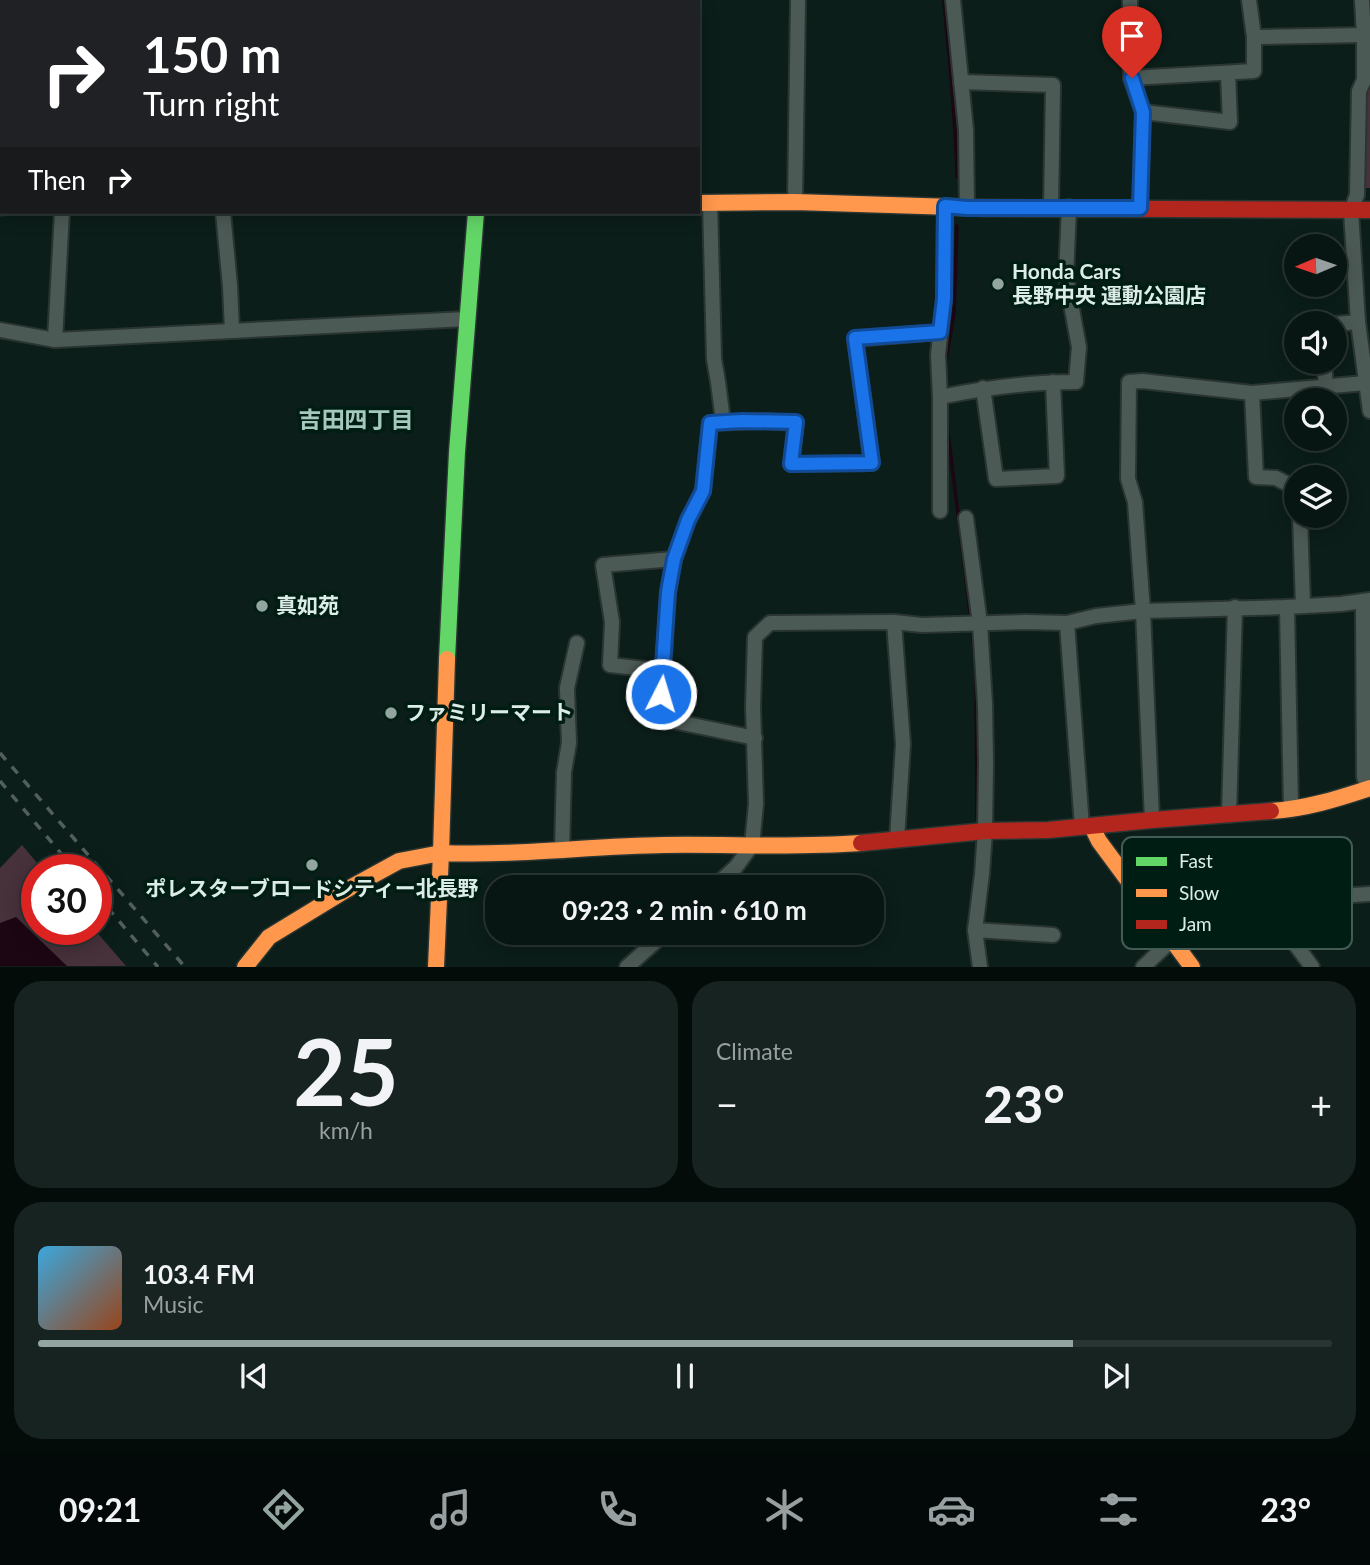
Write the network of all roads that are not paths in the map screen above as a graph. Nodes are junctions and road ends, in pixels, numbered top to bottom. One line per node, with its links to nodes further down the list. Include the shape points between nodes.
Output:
1 (798, 0): 12 (street)
2 (953, 0): 10 (street)
3 (1130, 0): 9 (street)
4 (1249, 0): 7 (street)
5 (1362, 0): 6 (street)
6 (1364, 35): 7 (street); 19 (street, via 1357,195)
7 (1254, 37): 8 (street, via 1254,71)
8 (1227, 74): 9 (street); 11 (street, via 1230,122)
9 (1132, 78): 11 (street)
10 (961, 82): 15 (street, via 1053,85); 17 (street)
11 (1143, 112): 18 (street)
12 (795, 202): 13 (street); 14 (street)
13 (704, 203): 39 (street, via 714,359)
14 (945, 206): 17 (street); 29 (street)
15 (1051, 207): 16 (street); 17 (street)
16 (1069, 207): 18 (street); 32 (street, via 1066,277 1079,347 1076,382)
17 (967, 208)
18 (1140, 208): 19 (street)
19 (1351, 211): 20 (street); 25 (street)
20 (1370, 211)
21 (62, 214): 30 (street)
22 (223, 214): 28 (street)
23 (476, 214): 24 (street)
24 (466, 319): 28 (street); 65 (street)
25 (1358, 322): 26 (street); 33 (street)
26 (1347, 323)
27 (0, 330): 30 (street)
28 (232, 330): 30 (street)
29 (940, 332): 37 (street); 39 (street, via 855,338 872,463 791,464 796,422)
30 (55, 340)
31 (1325, 374): 34 (street)
32 (1053, 382): 35 (street); 35 (street, via 1057,476 996,479)
33 (1365, 383): 34 (street); 38 (street)
34 (1326, 386): 36 (street)
35 (983, 388): 37 (street)
36 (1252, 393): 40 (street, via 1256,477); 49 (street, via 1129,382 1128,479 1135,502)
37 (940, 397): 41 (street)
38 (1370, 411)
39 (723, 421): 44 (street, via 710,423 703,491)
40 (1284, 482)
41 (940, 511)
42 (966, 518): 52 (street)
43 (1300, 528): 46 (street)
44 (674, 559): 54 (street, via 666,603); 54 (street, via 603,565 612,622 610,665)
45 (1366, 601): 46 (street); 56 (street, via 1364,777)
46 (1303, 606): 48 (street)
47 (1235, 607): 48 (street); 49 (street); 58 (street)
48 (1287, 607): 57 (street)
49 (1143, 611): 51 (street); 59 (street)
50 (894, 622): 52 (street); 55 (street, via 770,622 755,637); 62 (street, via 903,744)
51 (1067, 623): 52 (street); 60 (street)
52 (974, 624): 61 (street, via 986,762)
53 (577, 643): 64 (street, via 567,688 569,743)
54 (663, 671): 55 (street, via 658,718)
55 (755, 738): 63 (street)
56 (1369, 788): 57 (street)
57 (1291, 810): 58 (street)
58 (1229, 815): 59 (street)
59 (1152, 820): 60 (street)
60 (1087, 827): 61 (street); 66 (street)
61 (985, 831): 62 (street); 70 (street)
62 (897, 839): 63 (street)
63 (752, 845): 64 (street); 67 (street)
64 (562, 851): 65 (street)
65 (441, 853): 76 (street, via 399,861 346,890 269,937); 77 (street)
66 (1122, 872)
67 (727, 875)
68 (1370, 894): 69 (street)
69 (1352, 895)
70 (975, 930): 71 (street); 79 (street)
71 (1053, 935)
72 (652, 945): 78 (street)
73 (1162, 949): 80 (street)
74 (1179, 949): 81 (street)
75 (1299, 949): 82 (street)
76 (245, 967)
77 (436, 967)
78 (627, 967)
79 (980, 967)
80 (1143, 967)
81 (1192, 967)
82 (1312, 967)

